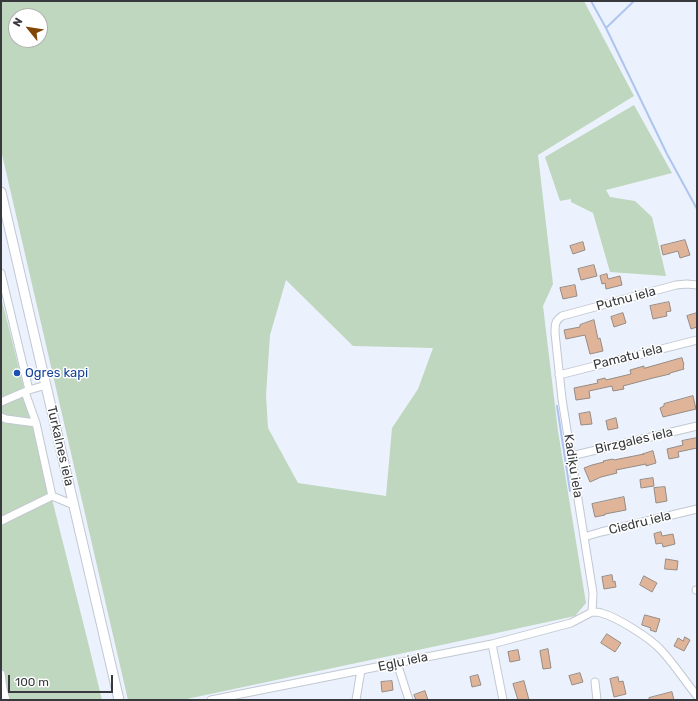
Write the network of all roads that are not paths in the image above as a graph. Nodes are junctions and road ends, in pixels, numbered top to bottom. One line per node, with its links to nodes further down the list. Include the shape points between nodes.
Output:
1 (1, 192): 8 (main road, Turkalnes iela)
2 (1, 274): 4 (street)
3 (697, 285): 5 (street, Putnu iela, via 676,286 562,316)
4 (4, 300): 9 (street)
5 (556, 320): 7 (street, Kadiķu iela, via 554,333)
6 (697, 340): 7 (street, Pamatu iela)
7 (559, 375): 14 (street, Kadiķu iela)
8 (46, 385): 9 (street); 16 (main road, Turkalnes iela)
9 (27, 391): 10 (street); 12 (street)
10 (1, 402)
11 (1, 417): 12 (street)
12 (36, 423): 15 (street)
13 (697, 426): 14 (street, Birzgales iela)
14 (571, 456): 19 (street, Kadiķu iela)
15 (52, 496): 16 (street); 18 (street)
16 (74, 505): 28 (main road, Turkalnes iela)
17 (697, 509): 19 (street, Ciedru iela)
18 (1, 521)
19 (584, 537): 20 (street, Kadiķu iela, via 593,593)
20 (592, 612): 21 (street, Egļu iela, via 571,623); 26 (street, via 610,616 660,649)
21 (492, 644): 22 (street, Egļu iela); 32 (street)
22 (397, 663): 23 (street, Egļu iela); 31 (street)
23 (361, 670): 29 (street, Egļu iela); 30 (street)
24 (1, 674): 27 (street)
25 (595, 682): 33 (street)
26 (697, 696)
27 (6, 700)
28 (119, 700)
29 (211, 700)
30 (356, 700)
31 (409, 700)
32 (503, 700)
33 (597, 700)

